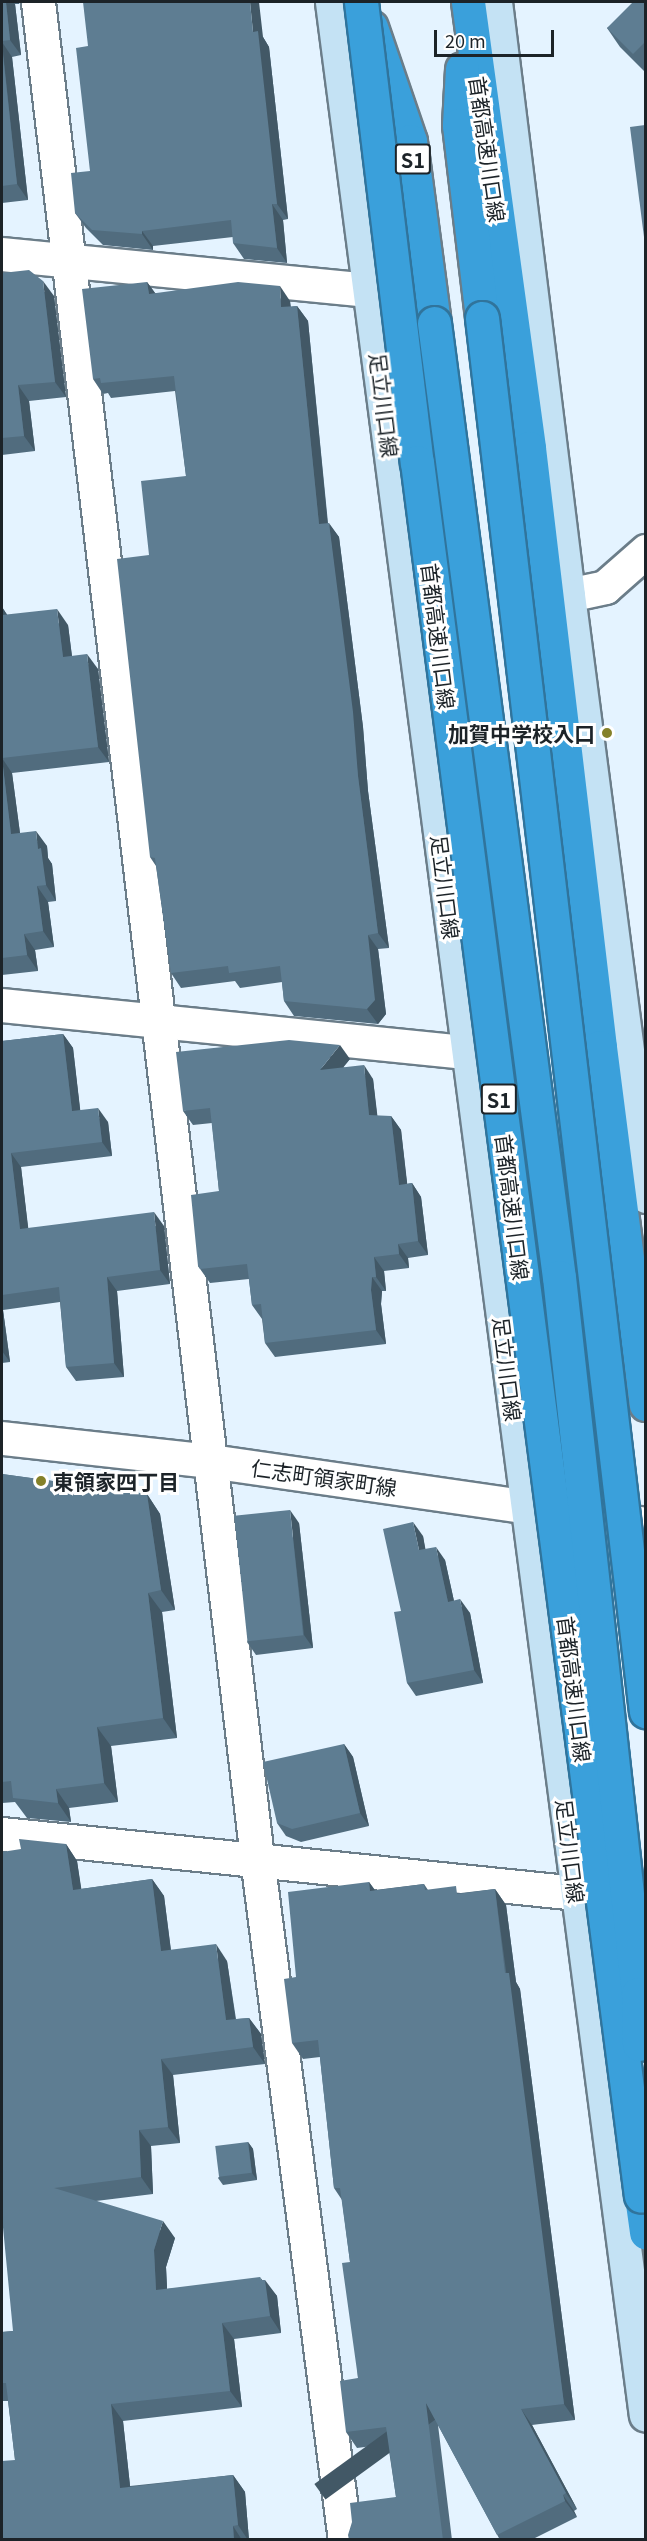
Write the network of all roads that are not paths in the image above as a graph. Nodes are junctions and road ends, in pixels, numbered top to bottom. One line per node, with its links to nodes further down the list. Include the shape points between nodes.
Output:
1 (38, 2): 7 (street)
2 (332, 2): 8 (main road, 足立川口線)
3 (362, 2): 25 (highway, 首都高速川口線 / S1, bridge, via 418,474); 25 (highway, S1, bridge, via 410,141 559,1277 639,1994)
4 (466, 2): 16 (highway, 首都高速川口線, via 529,448); 21 (highway, bridge, via 459,125)
5 (495, 2): 10 (main road)
6 (2, 254): 7 (street)
7 (68, 262): 8 (street); 12 (street)
8 (370, 290): 13 (main road, 足立川口線)
9 (645, 551): 10 (street, via 605,587)
10 (568, 595): 14 (main road)
11 (2, 1005): 12 (street)
12 (158, 1021): 13 (street); 18 (street)
13 (467, 1052): 19 (main road, 足立川口線)
14 (640, 1112): 15 (main road)
15 (645, 1197)
16 (645, 1404)
17 (2, 1438): 18 (street, 仁志町領家町線)
18 (210, 1461): 19 (street, 仁志町領家町線); 23 (street)
19 (526, 1507): 20 (street, 仁志町領家町線); 24 (main road, 足立川口線)
20 (645, 1524)
21 (645, 1711)
22 (2, 1834): 23 (street)
23 (258, 1858): 24 (street); 28 (street)
24 (577, 1893): 27 (main road, 足立川口線)
25 (641, 2196): 26 (highway, 首都高速川口線 / S1)
26 (645, 2233)
27 (645, 2415)
28 (345, 2540)

